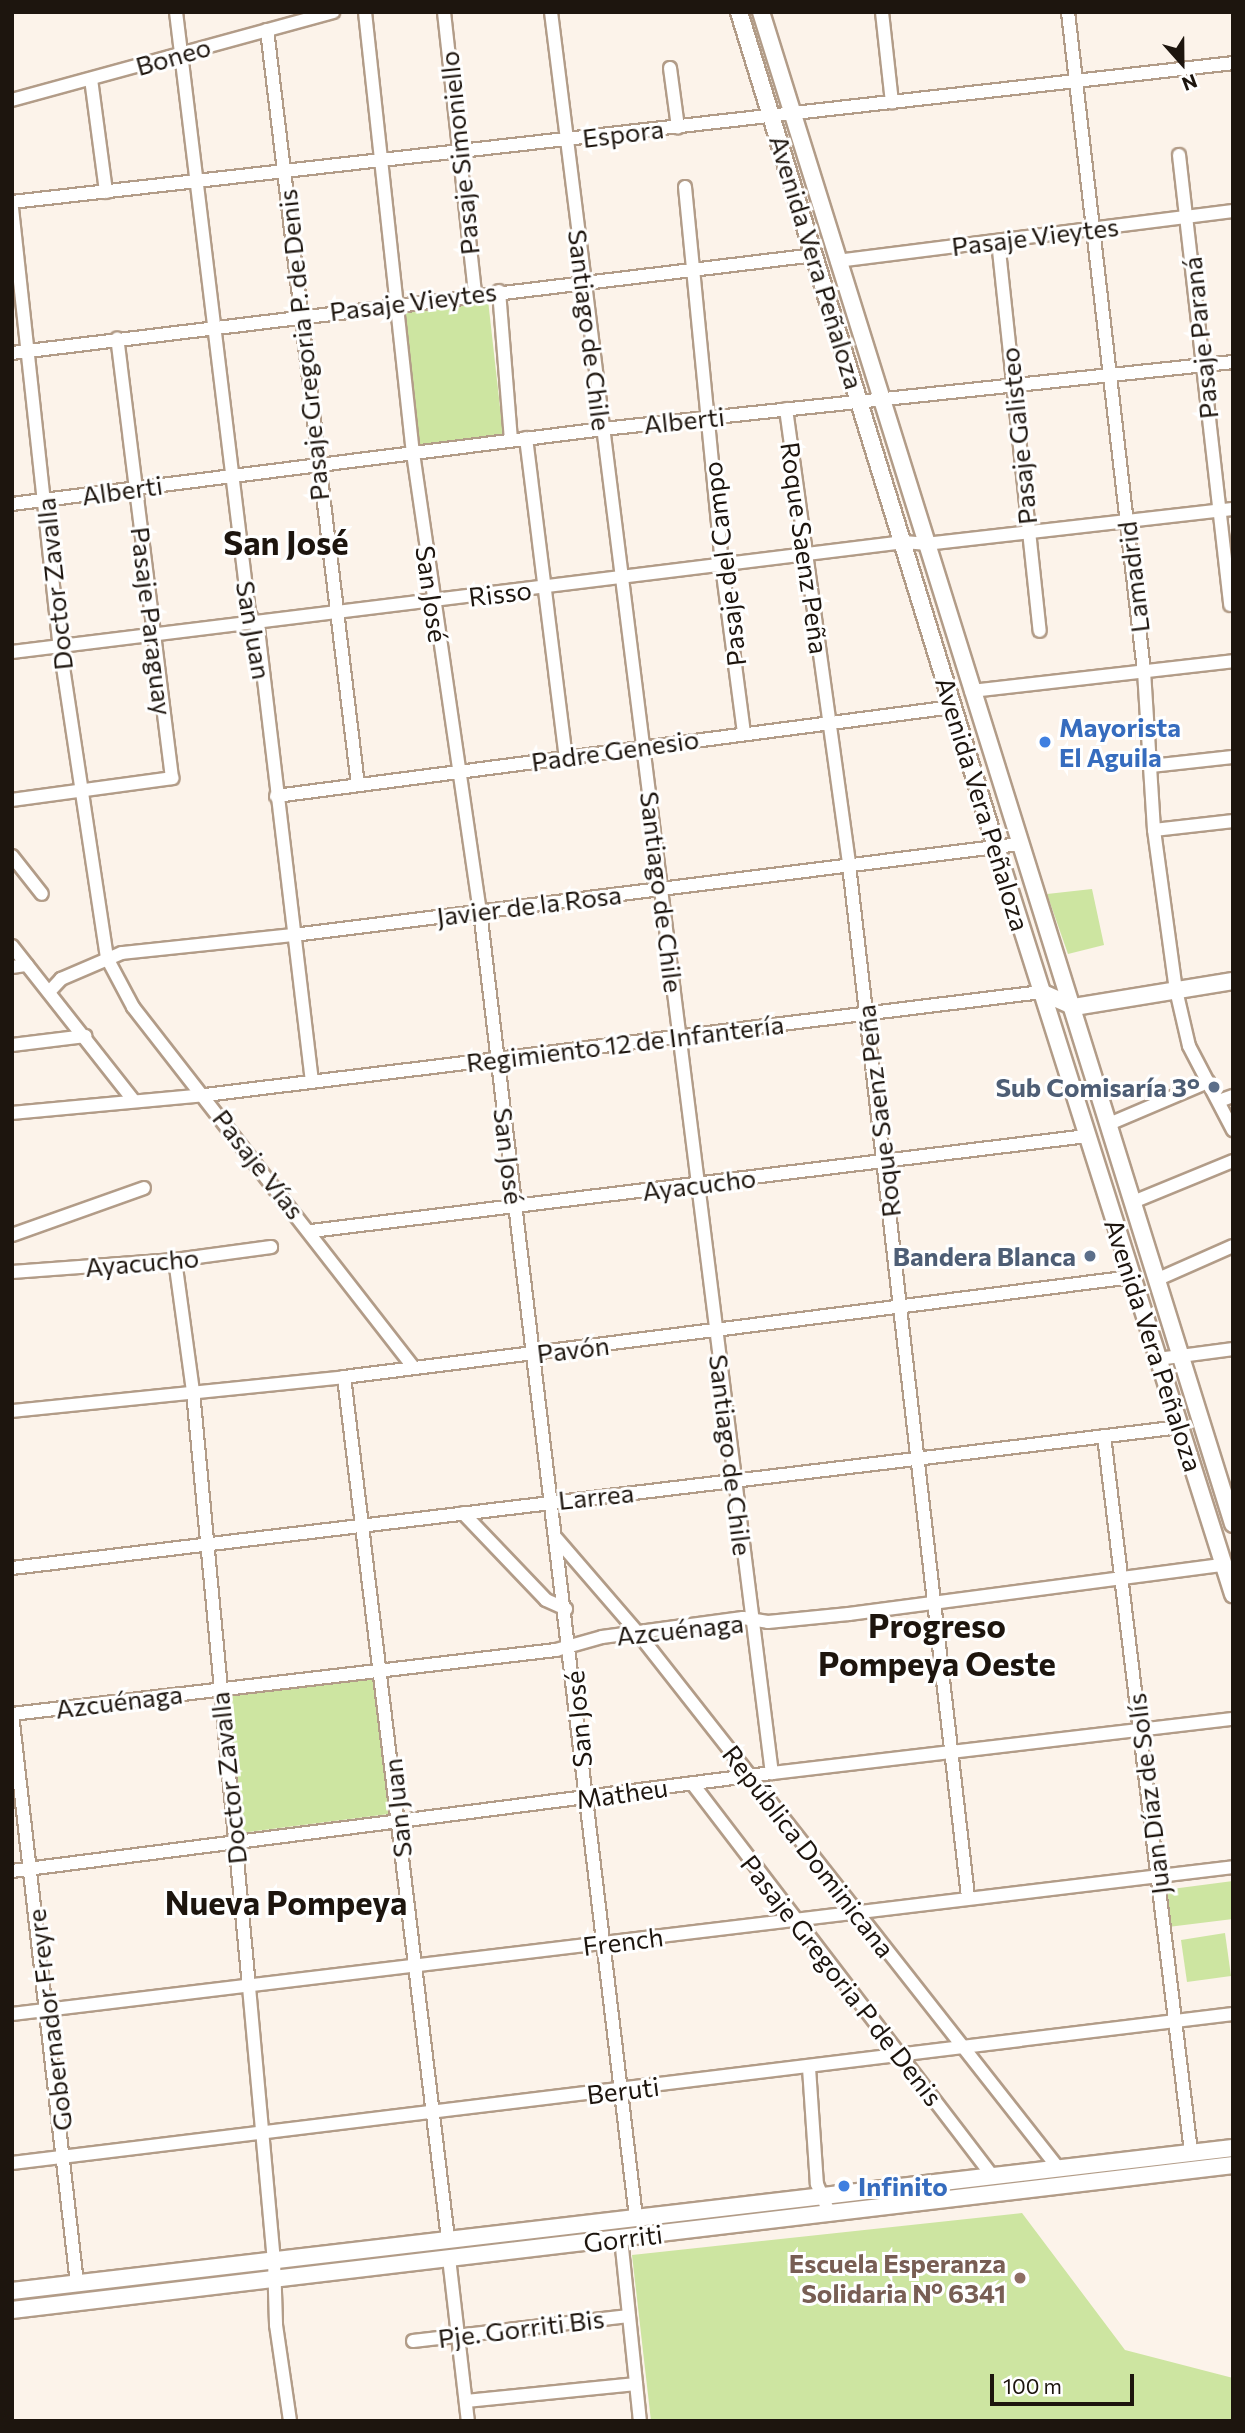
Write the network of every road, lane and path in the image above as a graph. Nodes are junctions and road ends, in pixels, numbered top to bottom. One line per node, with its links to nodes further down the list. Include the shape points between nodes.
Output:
1 (176, 12): 11 (street, San Juan)
2 (333, 12): 10 (street, Boneo)
3 (365, 12): 24 (street, San José)
4 (444, 12): 22 (street, Pasaje Simoniello)
5 (551, 12): 21 (street, Santiago de Chile)
6 (739, 12): 19 (main road, Avenida Vera Peñaloza)
7 (761, 12): 18 (main road, Avenida Vera Peñaloza)
8 (882, 12): 17 (street)
9 (1069, 12): 15 (street, Lamadrid)
10 (267, 30): 11 (street, Boneo); 25 (street, Pasaje Gregoria P. de Denis)
11 (180, 54): 14 (street, Boneo); 26 (street, San Juan)
12 (1233, 62): 15 (street, Espora)
13 (670, 68): 20 (street)
14 (91, 79): 16 (street, Boneo); 28 (street)
15 (1076, 80): 17 (street, Espora); 33 (street, Lamadrid)
16 (12, 100)
17 (892, 102): 18 (street, Espora)
18 (792, 114): 19 (street, Espora); 36 (main road, Avenida Vera Peñaloza)
19 (772, 116): 20 (street, Espora); 35 (main road, Avenida Vera Peñaloza)
20 (678, 127): 21 (street, Espora)
21 (566, 140): 22 (street, Espora); 39 (street, Santiago de Chile)
22 (458, 149): 24 (street, Espora); 41 (street, Pasaje Simoniello)
23 (1179, 155): 32 (street, Pasaje Paraná)
24 (381, 157): 25 (street, Espora); 42 (street, San José)
25 (282, 168): 26 (street, Espora); 43 (street, Pasaje Gregoria P. de Denis)
26 (194, 181): 28 (street, Espora); 44 (street, San Juan)
27 (685, 187): 37 (street, Pasaje del Campo)
28 (106, 192): 29 (street, Espora)
29 (12, 202)
30 (12, 208): 38 (street, Doctor Zavalla)
31 (1233, 211): 32 (street, Pasaje Vieytes)
32 (1186, 217): 33 (street, Pasaje Vieytes); 49 (street, Pasaje Paraná)
33 (1093, 229): 34 (street, Pasaje Vieytes); 50 (street, Lamadrid)
34 (998, 241): 36 (street, Pasaje Vieytes); 51 (street, Pasaje Galisteo)
35 (814, 255): 37 (street, Pasaje Vieytes); 52 (main road, Avenida Vera Peñaloza)
36 (837, 261): 53 (main road, Avenida Vera Peñaloza)
37 (695, 270): 39 (street, Pasaje Vieytes); 55 (street, Pasaje del Campo)
38 (16, 276): 46 (street, Doctor Zavalla)
39 (584, 282): 40 (street, Pasaje Vieytes); 56 (street, Santiago de Chile)
40 (499, 291): 41 (street, Pasaje Vieytes); 58 (street)
41 (475, 293): 42 (street, Pasaje Vieytes)
42 (397, 303): 43 (street, Pasaje Vieytes); 59 (street, San José)
43 (299, 315): 44 (street, Pasaje Vieytes); 60 (street, Pasaje Gregoria P. de Denis)
44 (212, 327): 45 (street, Pasaje Vieytes); 61 (street, San Juan)
45 (117, 338): 46 (street, Pasaje Vieytes); 62 (street, Pasaje Paraguay)
46 (30, 351): 47 (street, Pasaje Vieytes); 63 (street, Doctor Zavalla)
47 (12, 353)
48 (1233, 362): 49 (street, Alberti)
49 (1203, 366): 50 (street, Alberti); 65 (street, Pasaje Paraná)
50 (1110, 376): 51 (street, Alberti); 66 (street, Lamadrid)
51 (1013, 387): 53 (street, Alberti); 67 (street, Pasaje Galisteo)
52 (861, 401): 53 (street, Alberti); 54 (street, Alberti); 68 (main road, Avenida Vera Peñaloza)
53 (882, 401): 69 (main road, Avenida Vera Peñaloza)
54 (786, 409): 55 (street, Alberti); 70 (street, Roque Saenz Peña)
55 (707, 418): 56 (street, Alberti); 71 (street, Pasaje del Campo)
56 (603, 429): 57 (street, Alberti); 72 (street, Santiago de Chile)
57 (526, 438): 58 (street, Alberti); 73 (street)
58 (511, 440): 59 (street, Alberti)
59 (414, 453): 60 (street, Alberti); 74 (street, San José)
60 (316, 465): 61 (street, Alberti); 76 (street, Pasaje Gregoria P. de Denis)
61 (232, 475): 62 (street, Alberti); 77 (street, San Juan, via 249,613)
62 (135, 487): 63 (street, Alberti); 79 (street, Pasaje Paraguay)
63 (46, 500): 64 (street, Alberti); 80 (street, Doctor Zavalla)
64 (12, 504)
65 (1226, 510): 66 (street, Risso); 75 (street, Pasaje Paraná)
66 (1127, 521): 67 (street, Risso); 83 (street, Lamadrid)
67 (1029, 532): 69 (street, Risso); 78 (street, Pasaje Galisteo)
68 (904, 542): 69 (street, Risso); 70 (street, Risso); 85 (main road, Avenida Vera Peñaloza)
69 (925, 544): 84 (main road, Avenida Vera Peñaloza)
70 (804, 555): 71 (street, Risso); 86 (street, Roque Saenz Peña)
71 (722, 566): 72 (street, Risso); 87 (street, Pasaje del Campo)
72 (622, 579): 73 (street, Risso); 88 (street, Santiago de Chile)
73 (543, 588): 74 (street, Risso); 89 (street)
74 (432, 600): 76 (street, Risso); 92 (street, San José)
75 (1230, 605)
76 (335, 613): 77 (street, Risso); 93 (street, Pasaje Gregoria P. de Denis)
77 (254, 622): 79 (street, Risso); 95 (street, San Juan)
78 (1040, 631)
79 (153, 635): 80 (street, Risso); 94 (street, Pasaje Paraguay, via 172,778)
80 (60, 647): 81 (street, Risso); 94 (street, Doctor Zavalla)
81 (12, 652)
82 (1233, 661): 83 (street)
83 (1144, 671): 84 (street); 91 (street, Lamadrid)
84 (971, 691): 99 (main road, Avenida Vera Peñaloza)
85 (953, 707): 86 (street, Padre Genesio); 100 (main road, Avenida Vera Peñaloza)
86 (829, 721): 87 (street, Padre Genesio); 102 (street, Roque Saenz Peña)
87 (744, 733): 88 (street, Padre Genesio)
88 (643, 746): 89 (street, Padre Genesio); 103 (street, Santiago de Chile)
89 (566, 757): 92 (street, Padre Genesio)
90 (1233, 757): 91 (street)
91 (1151, 766): 98 (street, Lamadrid)
92 (460, 771): 93 (street, Padre Genesio); 105 (street, San José)
93 (358, 785): 95 (street, Padre Genesio)
94 (80, 790): 96 (street); 108 (street, Doctor Zavalla)
95 (276, 796): 106 (street, San Juan)
96 (12, 800)
97 (1233, 821): 98 (street)
98 (1154, 830): 112 (street, Lamadrid)
99 (1019, 844): 100 (street, Javier de la Rosa); 115 (main road, Avenida Vera Peñaloza)
100 (996, 847): 102 (street, Javier de la Rosa); 114 (main road, Avenida Vera Peñaloza)
101 (12, 856): 104 (street)
102 (849, 865): 103 (street, Javier de la Rosa); 116 (street, Roque Saenz Peña)
103 (662, 889): 105 (street, Javier de la Rosa); 118 (street, Santiago de Chile)
104 (42, 894)
105 (480, 911): 106 (street, Javier de la Rosa); 120 (street, San José)
106 (294, 935): 108 (street, Javier de la Rosa); 121 (street, San Juan)
107 (12, 946): 109 (street)
108 (107, 958): 113 (street, Javier de la Rosa, via 61,979); 123 (street, Pasaje Vías, via 133,1007)
109 (27, 965): 110 (street); 113 (street)
110 (12, 967)
111 (1233, 981): 112 (main road)
112 (1176, 990): 115 (main road); 122 (street, Lamadrid, via 1189,1046)
113 (50, 992): 117 (street)
114 (1041, 992): 115 (main road); 116 (street, Regimiento 12 de Infantería); 130 (main road, Avenida Vera Peñaloza)
115 (1074, 1007): 128 (main road, Avenida Vera Peñaloza)
116 (866, 1013): 118 (street, Regimiento 12 de Infantería); 132 (street, Roque Saenz Peña)
117 (85, 1036): 119 (street); 125 (street)
118 (681, 1036): 120 (street, Regimiento 12 de Infantería); 133 (street, Santiago de Chile)
119 (12, 1045)
120 (497, 1058): 121 (street, Regimiento 12 de Infantería); 136 (street, San José)
121 (312, 1082): 123 (street, Regimiento 12 de Infantería)
122 (1208, 1082): 126 (street, Lamadrid); 128 (street)
123 (205, 1095): 125 (street, Regimiento 12 de Infantería); 137 (street, Pasaje Vías)
124 (1233, 1096): 126 (street)
125 (134, 1101): 127 (street, Regimiento 12 de Infantería)
126 (1219, 1101): 129 (street, Lamadrid)
127 (12, 1113)
128 (1110, 1124): 135 (main road, Avenida Vera Peñaloza)
129 (1233, 1130)
130 (1087, 1136): 132 (street, Ayacucho); 143 (main road, Avenida Vera Peñaloza)
131 (1233, 1161): 135 (street)
132 (884, 1163): 133 (street, Ayacucho); 145 (street, Roque Saenz Peña)
133 (698, 1184): 136 (street, Ayacucho); 146 (street, Santiago de Chile)
134 (144, 1188): 138 (street)
135 (1133, 1202): 144 (main road, Avenida Vera Peñaloza)
136 (516, 1207): 137 (street, Ayacucho); 148 (street, San José)
137 (311, 1231): 151 (street, Pasaje Vías)
138 (12, 1236)
139 (1233, 1246): 144 (street)
140 (271, 1247): 141 (street, Ayacucho)
141 (175, 1260): 142 (street, Ayacucho); 153 (street, Doctor Zavalla)
142 (12, 1272)
143 (1132, 1277): 145 (street, Pavón); 150 (main road, Avenida Vera Peñaloza)
144 (1156, 1280): 149 (main road, Avenida Vera Peñaloza)
145 (902, 1309): 146 (street, Pavón); 157 (street, Roque Saenz Peña)
146 (716, 1331): 148 (street, Pavón); 158 (street, Santiago de Chile)
147 (1233, 1349): 149 (street)
148 (532, 1353): 151 (street, Pavón); 159 (street, San José)
149 (1181, 1357): 150 (street); 161 (main road, Avenida Vera Peñaloza)
150 (1158, 1359): 155 (main road, Avenida Vera Peñaloza)
151 (414, 1368): 152 (street, Pavón)
152 (344, 1377): 153 (street, Pavón); 162 (street, San Juan)
153 (193, 1392): 154 (street, Pavón); 164 (street, Doctor Zavalla)
154 (12, 1411)
155 (1180, 1427): 156 (street, Larrea); 165 (main road, Avenida Vera Peñaloza)
156 (1104, 1436): 157 (street, Larrea); 167 (street, Juan Díaz de Solís)
157 (919, 1458): 158 (street, Larrea); 169 (street, Roque Saenz Peña)
158 (734, 1481): 159 (street, Larrea); 171 (street, Santiago de Chile)
159 (551, 1501): 160 (street, Larrea); 163 (street, San José)
160 (463, 1513): 162 (street, Larrea); 170 (street, via 545,1600)
161 (1233, 1524)
162 (365, 1526): 164 (street, Larrea); 174 (street, San Juan)
163 (556, 1538): 170 (street, San José); 172 (street, República Dominicana)
164 (206, 1546): 166 (street, Larrea); 175 (street, Doctor Zavalla)
165 (1223, 1565): 167 (street, Azcuénaga); 168 (main road, Avenida Vera Peñaloza)
166 (12, 1568)
167 (1122, 1578): 169 (street, Azcuénaga); 178 (street, Juan Díaz de Solís)
168 (1233, 1594)
169 (937, 1604): 171 (street, Azcuénaga); 179 (street, Roque Saenz Peña)
170 (566, 1609): 173 (street, San José)
171 (754, 1620): 172 (street, Azcuénaga); 180 (street, Santiago de Chile)
172 (637, 1632): 173 (street, Azcuénaga); 181 (street, República Dominicana)
173 (571, 1646): 174 (street, Azcuénaga); 183 (street, San José)
174 (382, 1670): 175 (street, Azcuénaga); 184 (street, San Juan)
175 (219, 1688): 176 (street, Azcuénaga); 185 (street, Doctor Zavalla)
176 (12, 1714): 187 (street, Gobernador Freyre)
177 (1233, 1719): 178 (street, Matheu)
178 (1140, 1729): 179 (street, Matheu); 189 (street, Juan Díaz de Solís)
179 (953, 1752): 180 (street, Matheu); 190 (street, Roque Saenz Peña)
180 (772, 1773): 181 (street, Matheu)
181 (749, 1776): 182 (street, Matheu); 191 (street, República Dominicana)
182 (692, 1783): 183 (street, Matheu); 192 (street, Pasaje Gregoria P de Denis)
183 (585, 1798): 184 (street, Matheu); 193 (street, San José)
184 (399, 1824): 185 (street, Matheu); 194 (street, San Juan)
185 (235, 1843): 187 (street, Matheu); 195 (street, Doctor Zavalla)
186 (1233, 1867): 189 (street, French)
187 (31, 1869): 188 (street, Matheu); 196 (street, Gobernador Freyre)
188 (12, 1871)
189 (1158, 1875): 190 (street, French); 199 (street, Juan Díaz de Solís)
190 (968, 1897): 191 (street, French)
191 (857, 1911): 192 (street, French); 200 (street, República Dominicana)
192 (793, 1919): 193 (street, French); 201 (street, Pasaje Gregoria P de Denis)
193 (604, 1944): 194 (street, French); 203 (street, San José)
194 (415, 1966): 195 (street, French); 204 (street, San Juan)
195 (249, 1986): 196 (street, French); 205 (street, Doctor Zavalla)
196 (49, 2010): 197 (street, French); 208 (street, Gobernador Freyre)
197 (12, 2014)
198 (1233, 2014): 199 (street, Beruti)
199 (1176, 2022): 200 (street, Beruti); 207 (street, Juan Díaz de Solís)
200 (964, 2048): 201 (street, Beruti); 211 (street, República Dominicana)
201 (900, 2055): 202 (street, Beruti); 212 (street, Pasaje Gregoria P de Denis)
202 (809, 2067): 203 (street, Beruti); 213 (street)
203 (620, 2090): 204 (street, Beruti); 215 (street, San José)
204 (433, 2110): 205 (street, Beruti); 217 (street, San Juan)
205 (263, 2134): 208 (street, Beruti); 219 (street, Doctor Zavalla)
206 (1233, 2148): 207 (main road, Gorriti)
207 (1191, 2152): 211 (main road, Gorriti)
208 (66, 2157): 209 (street, Beruti); 221 (street, Gobernador Freyre)
209 (12, 2163)
210 (1233, 2165): 214 (main road, Gorriti)
211 (1059, 2169): 212 (main road, Gorriti)
212 (993, 2176): 213 (main road, Gorriti)
213 (820, 2196): 214 (street); 215 (main road, Gorriti)
214 (830, 2214): 216 (main road, Gorriti)
215 (636, 2218): 217 (main road, Gorriti)
216 (621, 2238): 218 (main road, Gorriti); 224 (street)
217 (448, 2239): 219 (main road, Gorriti)
218 (449, 2258): 220 (main road, Gorriti); 225 (street)
219 (274, 2260): 220 (street, Doctor Zavalla); 221 (main road, Gorriti)
220 (274, 2280): 223 (main road, Gorriti); 229 (street, Doctor Zavalla, via 275,2325)
221 (77, 2284): 222 (main road, Gorriti)
222 (12, 2291)
223 (12, 2310)
224 (629, 2316): 225 (street, Pje. Gorriti Bis); 227 (street)
225 (458, 2335): 226 (street, Pje. Gorriti Bis); 228 (street)
226 (413, 2340)
227 (636, 2384): 228 (street); 231 (street)
228 (466, 2401): 230 (street)
229 (290, 2421)
230 (468, 2421)
231 (640, 2421)

